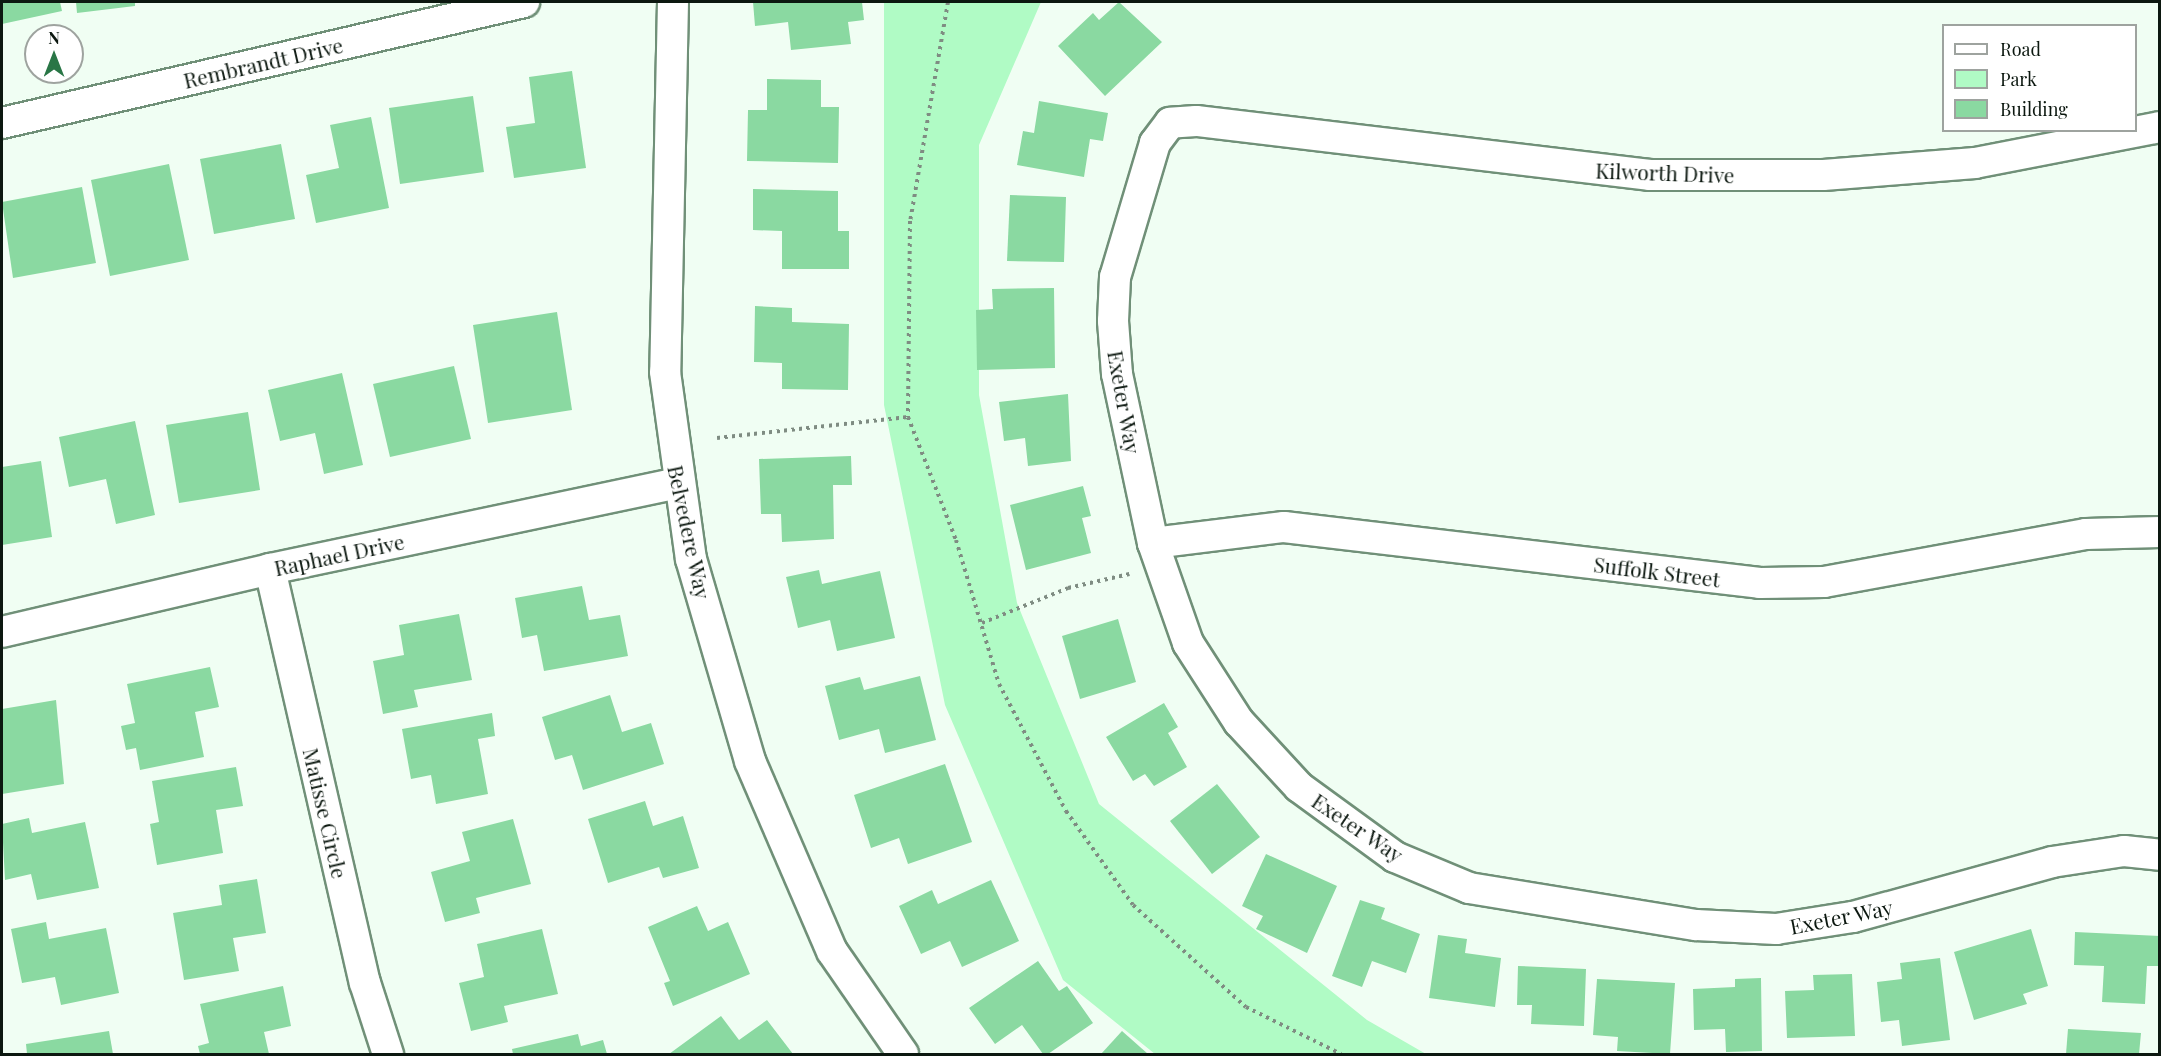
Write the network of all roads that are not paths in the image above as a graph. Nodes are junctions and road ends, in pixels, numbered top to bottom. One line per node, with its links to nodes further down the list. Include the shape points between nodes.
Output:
1 (524, 2): 3 (street, Rembrandt Drive)
2 (673, 2): 8 (street, Belvedere Way, via 665,372)
3 (2, 123)
4 (1170, 123): 7 (street, Kilworth Drive, via 1196,121 1650,175 1823,175 1975,163); 10 (street, Exeter Way, via 1155,143 1116,277 1113,321 1117,374)
5 (2160, 127): 6 (street, Kilworth Drive)
6 (2137, 131)
7 (2134, 132)
8 (679, 483): 11 (street, Raphael Drive); 15 (street, Belvedere Way, via 691,559 750,761 832,951)
9 (2160, 532): 10 (street, Suffolk Street, via 2086,534 1824,582 1760,583 1284,527)
10 (1153, 543): 13 (street, Exeter Way, via 1188,643 1239,722 1299,787 1395,857 1469,888 1696,925 1776,929 1853,917 2052,862 2124,851)
11 (270, 569): 12 (street, Raphael Drive); 14 (street, Matisse Circle, via 365,983)
12 (2, 632)
13 (2160, 855)
14 (388, 1054)
15 (903, 1054)

